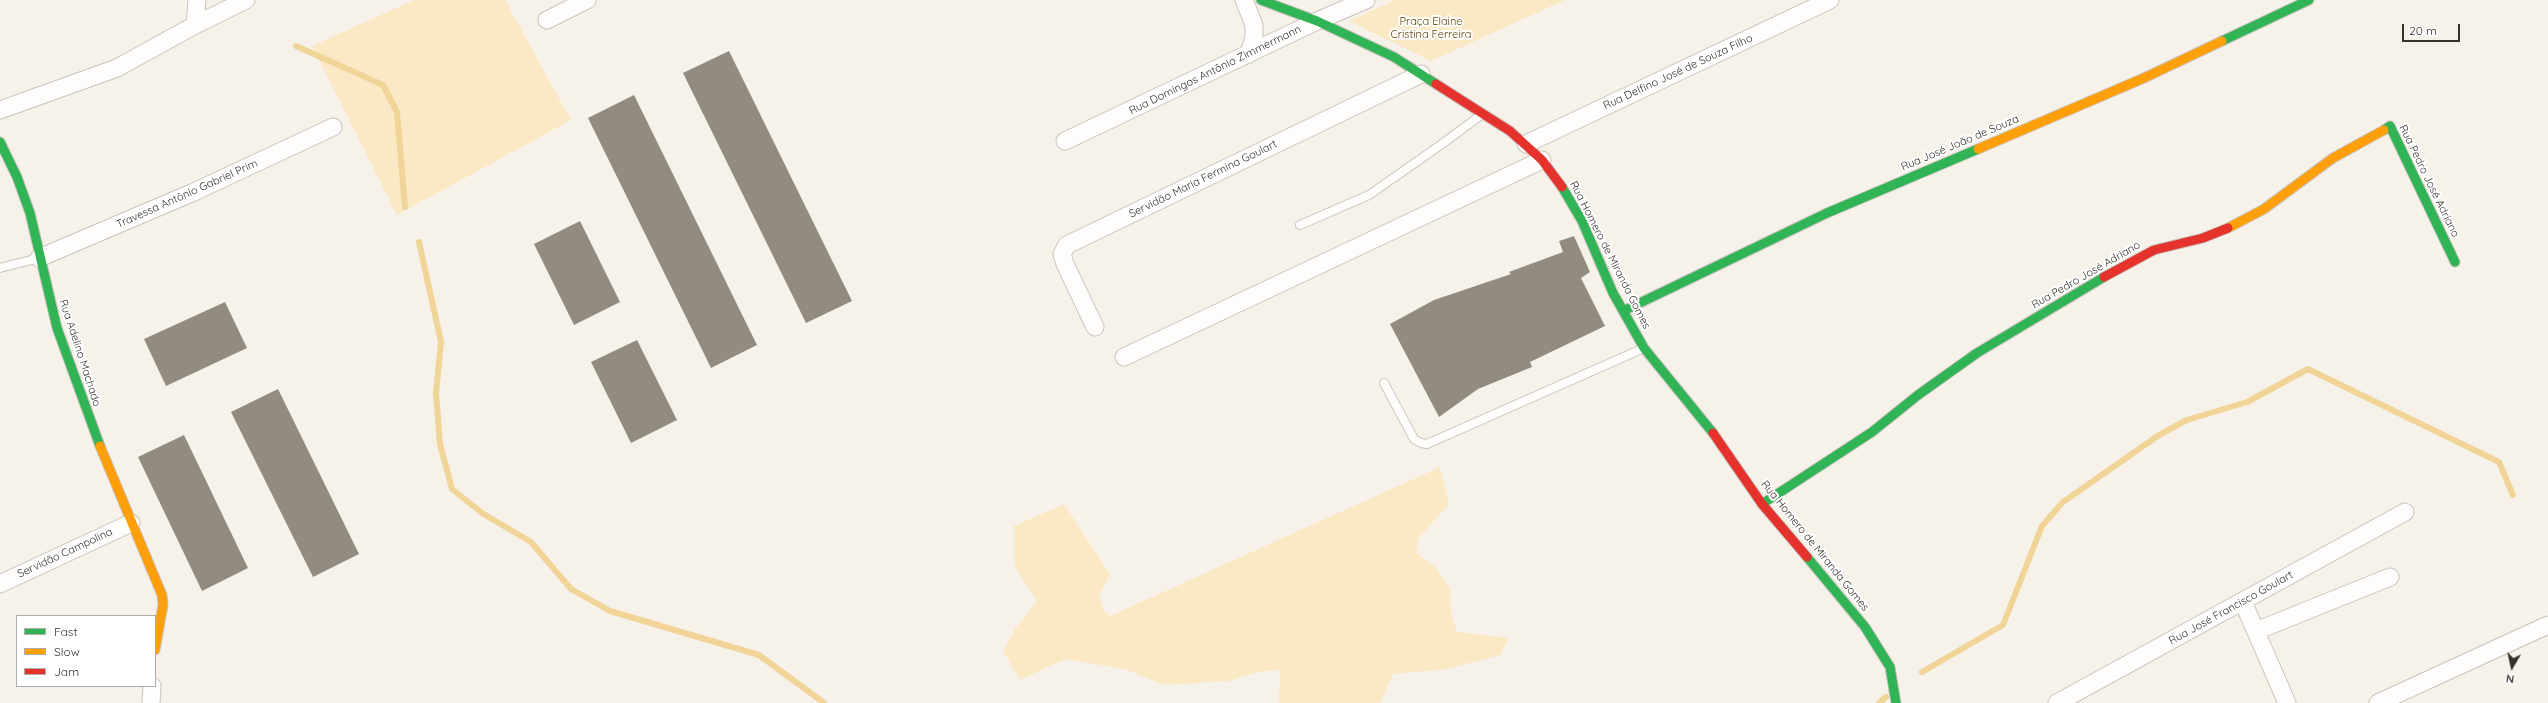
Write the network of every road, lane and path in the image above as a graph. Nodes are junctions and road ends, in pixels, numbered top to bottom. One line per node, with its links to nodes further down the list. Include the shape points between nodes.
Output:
1 (197, 0): 11 (street)
2 (246, 0): 11 (street)
3 (587, 0): 9 (street)
4 (1244, 0): 12 (street, via 1254,25 1254,37)
5 (1261, 0): 10 (street, Rua Homero de Miranda Gomes)
6 (1366, 0): 10 (street, Rua Domingos Antônio Zimmermann)
7 (1830, 0): 19 (street, Rua Delfino José de Souza Filho)
8 (2309, 0): 25 (street, Rua José João de Souza, via 2130,84 1827,213)
9 (547, 20)
10 (1317, 21): 12 (street, Rua Domingos Antônio Zimmermann); 13 (street, Rua Homero de Miranda Gomes, via 1360,40)
11 (195, 25): 14 (street, via 118,68)
12 (1249, 54): 17 (street, Rua Domingos Antônio Zimmermann)
13 (1421, 74): 15 (street, Rua Homero de Miranda Gomes); 26 (street, Servidão Maria Fermina Goulart, via 1067,245 1062,254 1065,264)
14 (0, 110)
15 (1483, 113): 19 (street, Rua Homero de Miranda Gomes); 21 (lane, via 1369,195)
16 (333, 127): 22 (street, Travessa Antônio Gabriel Prim, via 194,192)
17 (1064, 141)
18 (0, 142): 22 (street, Rua Adelino Machado, via 25,199)
19 (1526, 144): 20 (street, Rua Homero de Miranda Gomes)
20 (1542, 160): 25 (street, Rua Homero de Miranda Gomes, via 1557,178 1579,215); 28 (street)
21 (1300, 226)
22 (40, 258): 24 (lane); 32 (street, Rua Adelino Machado, via 57,328 93,429)
23 (2455, 262): 30 (street, Rua Pedro José Adriano, via 2390,126 2333,158 2264,209 2242,222 2203,238 2154,250 2087,286 1978,353 1918,395 1872,432)
24 (0, 268)
25 (1623, 311): 27 (street, Rua Homero de Miranda Gomes)
26 (1095, 327)
27 (1644, 348): 29 (lane, via 1427,444 1414,439); 30 (street, Rua Homero de Miranda Gomes, via 1656,366 1719,440)
28 (1124, 357)
29 (1384, 383)
30 (1762, 504): 41 (street, Rua Homero de Miranda Gomes, via 1880,648 1890,667)
31 (2405, 512): 35 (street, Rua José Francisco Goulart)
32 (131, 523): 34 (street, Servidão Campolina); 38 (street, Rua Adelino Machado, via 162,595 163,605)
33 (2390, 577): 37 (street)
34 (0, 584)
35 (2243, 602): 37 (street); 42 (street, Rua José Francisco Goulart)
36 (2548, 625): 44 (street)
37 (2256, 631): 43 (street)
38 (156, 644)
39 (152, 687): 40 (street)
40 (152, 703)
41 (1896, 703)
42 (2057, 703)
43 (2287, 703)
44 (2378, 703)

